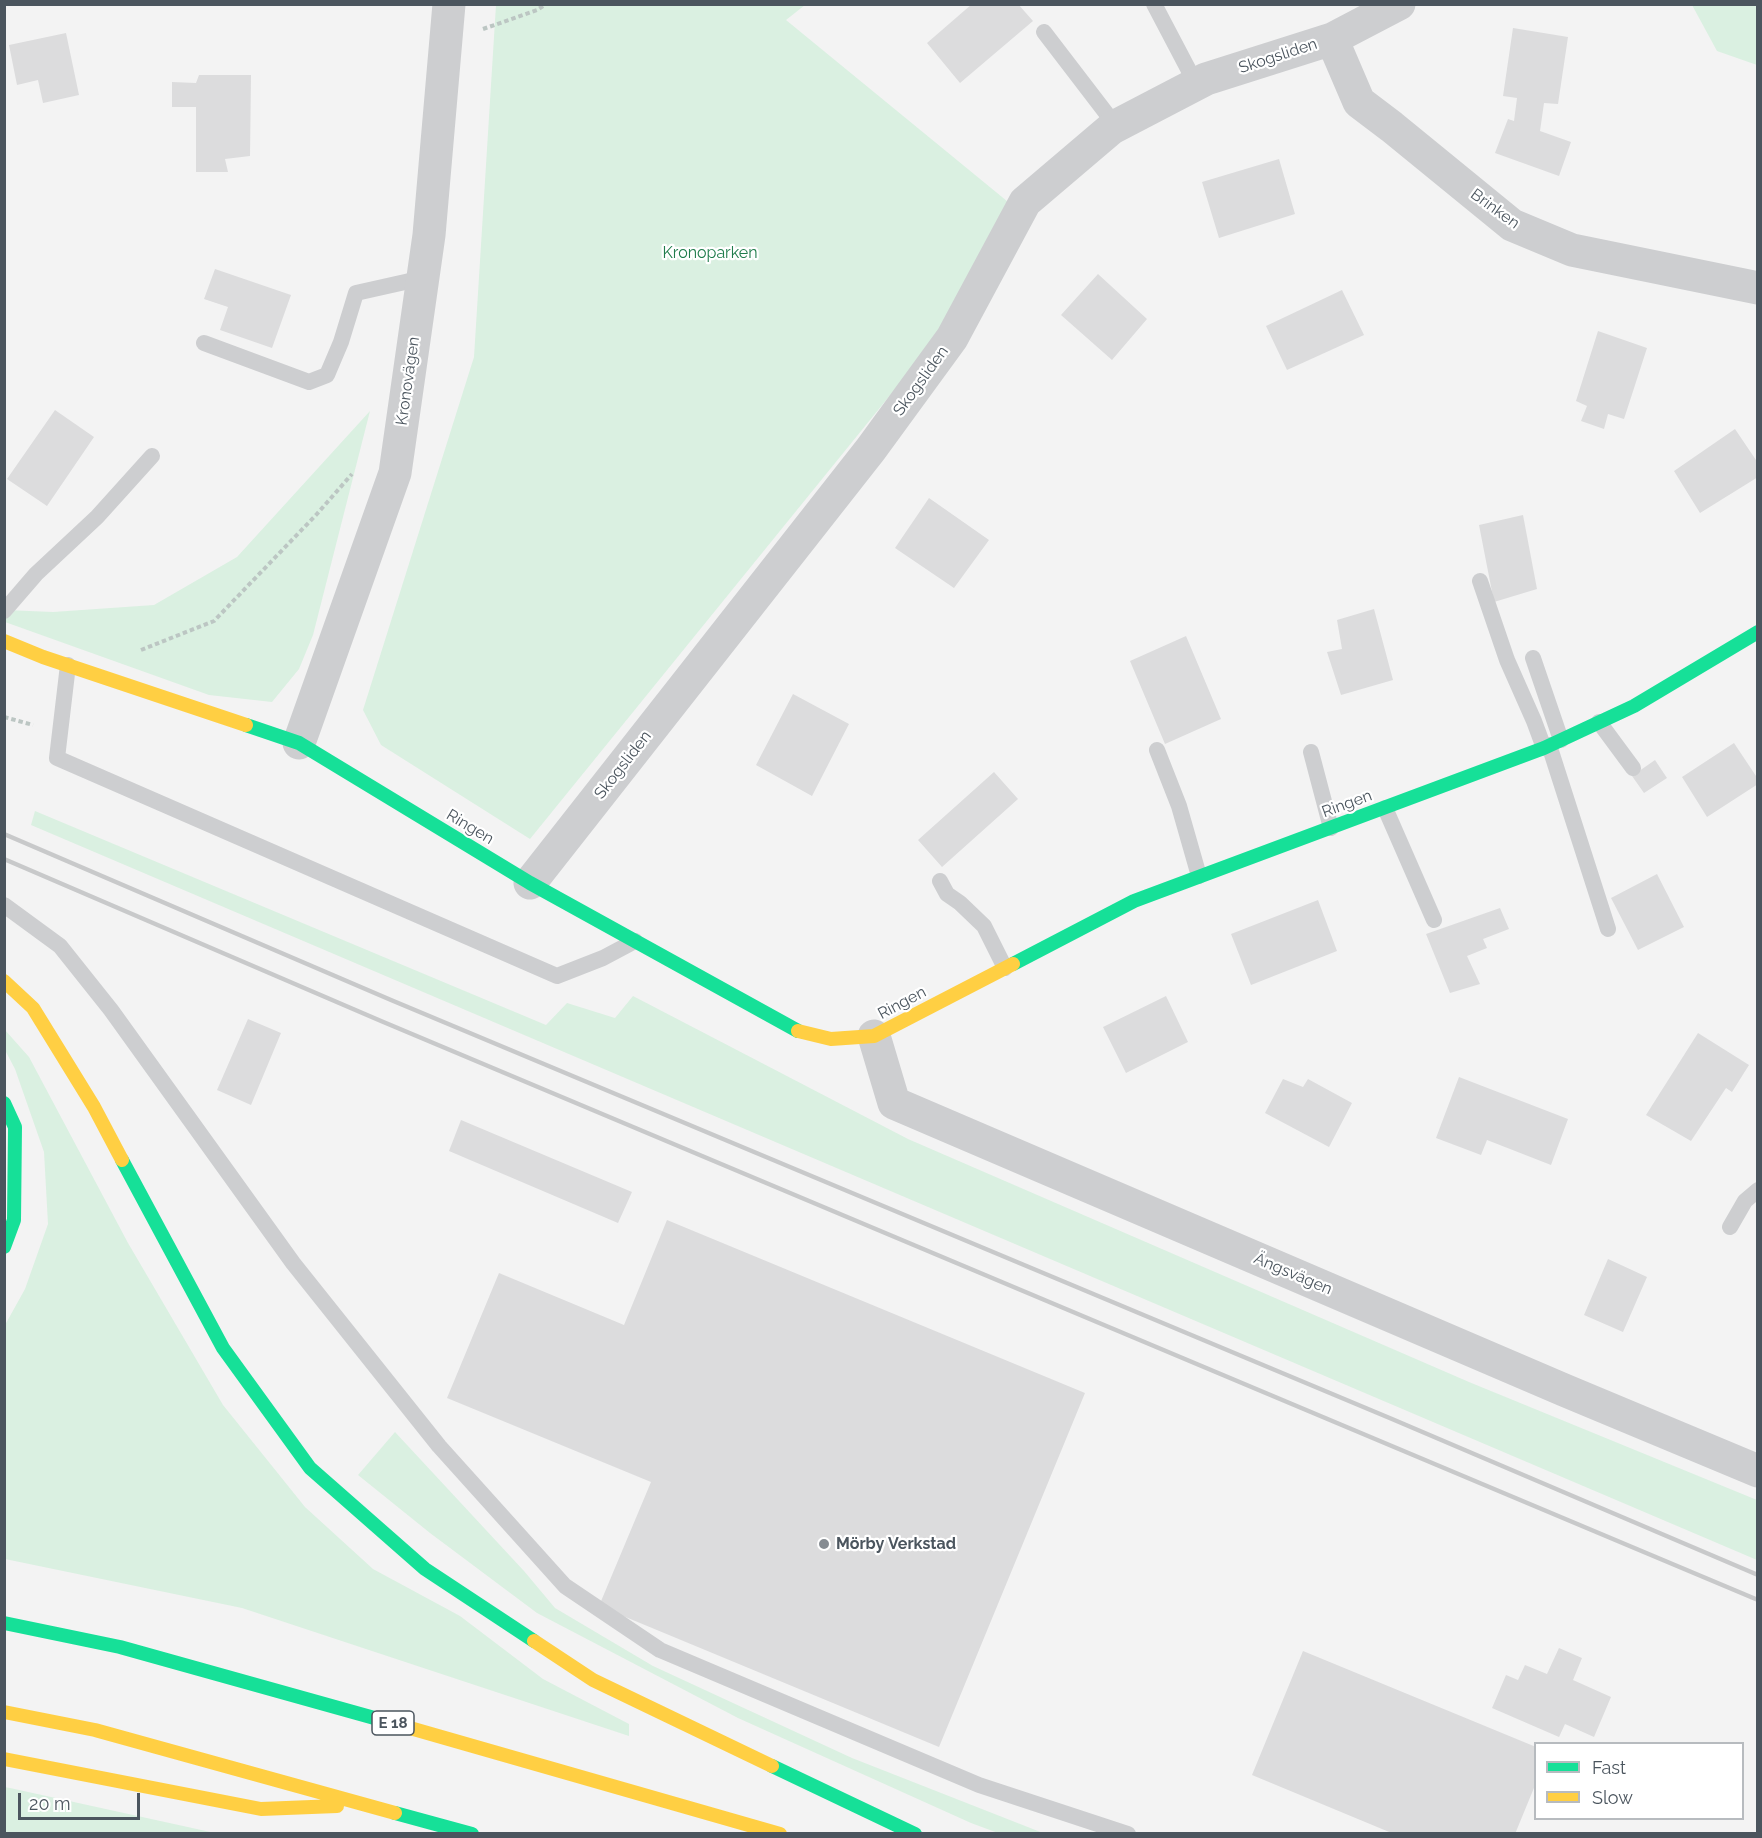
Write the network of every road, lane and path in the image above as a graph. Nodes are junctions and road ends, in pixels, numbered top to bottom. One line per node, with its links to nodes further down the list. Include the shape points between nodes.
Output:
1 (449, 4): 7 (street, Kronovägen)
2 (546, 4): 7 (path)
3 (1154, 4): 8 (lane)
4 (1382, 9): 6 (street, Skogsliden)
5 (1044, 33): 9 (lane)
6 (1332, 39): 8 (street, Skogsliden); 11 (street, Brinken, via 1359,102 1512,225 1572,250)
7 (446, 42): 10 (street, Kronovägen)
8 (1196, 84): 9 (street, Skogsliden)
9 (1116, 126): 32 (street, Skogsliden, via 1025,202 952,338 871,449)
10 (423, 278): 12 (lane, via 356,293 327,375 309,382); 23 (street, Kronovägen, via 395,473)
11 (1758, 288)
12 (204, 343)
13 (152, 456): 16 (lane)
14 (356, 471): 19 (path, via 214,621)
15 (1480, 581): 24 (lane, via 1507,660 1534,721)
16 (4, 611)
17 (1758, 632): 22 (main road, Ringen, via 1634,706)
18 (4, 641): 21 (main road, Ringen)
19 (139, 651)
20 (1533, 657): 24 (lane)
21 (68, 665): 23 (main road, Ringen); 36 (lane, via 57,758 557,976)
22 (1599, 722): 24 (main road, Ringen); 27 (lane)
23 (299, 743): 32 (main road, Ringen)
24 (1551, 744): 28 (main road, Ringen); 35 (lane)
25 (1157, 750): 30 (lane, via 1179,806)
26 (1311, 752): 29 (lane)
27 (1633, 768)
28 (1385, 808): 29 (main road, Ringen); 34 (lane)
29 (1331, 828): 30 (main road, Ringen)
30 (1199, 876): 37 (main road, Ringen, via 1134,901)
31 (940, 881): 37 (lane, via 947,894 984,926)
32 (530, 883): 36 (main road, Ringen)
33 (4, 905): 52 (lane, via 60,946 111,1010 293,1263 439,1446 564,1586 660,1650 979,1785)
34 (1434, 920)
35 (1608, 929)
36 (635, 941): 39 (main road, Ringen, via 795,1030 831,1039)
37 (1005, 968): 39 (main road, Ringen)
38 (4, 981): 51 (main road, via 33,1008 94,1107 223,1348 310,1468 425,1569 593,1680)
39 (874, 1036): 44 (street, Ängsvägen, via 894,1103)
40 (4, 1103): 43 (main road, via 15,1127 14,1220)
41 (1758, 1190): 42 (lane, via 1744,1201)
42 (1730, 1227)
43 (4, 1247)
44 (1758, 1471)
45 (4, 1623): 50 (main road, E 18, via 120,1647)
46 (4, 1712): 48 (main road, via 95,1730)
47 (4, 1760): 48 (main road, via 261,1809)
48 (367, 1804): 49 (main road)
49 (472, 1833)
50 (780, 1833)
51 (915, 1833)
52 (1128, 1833)

